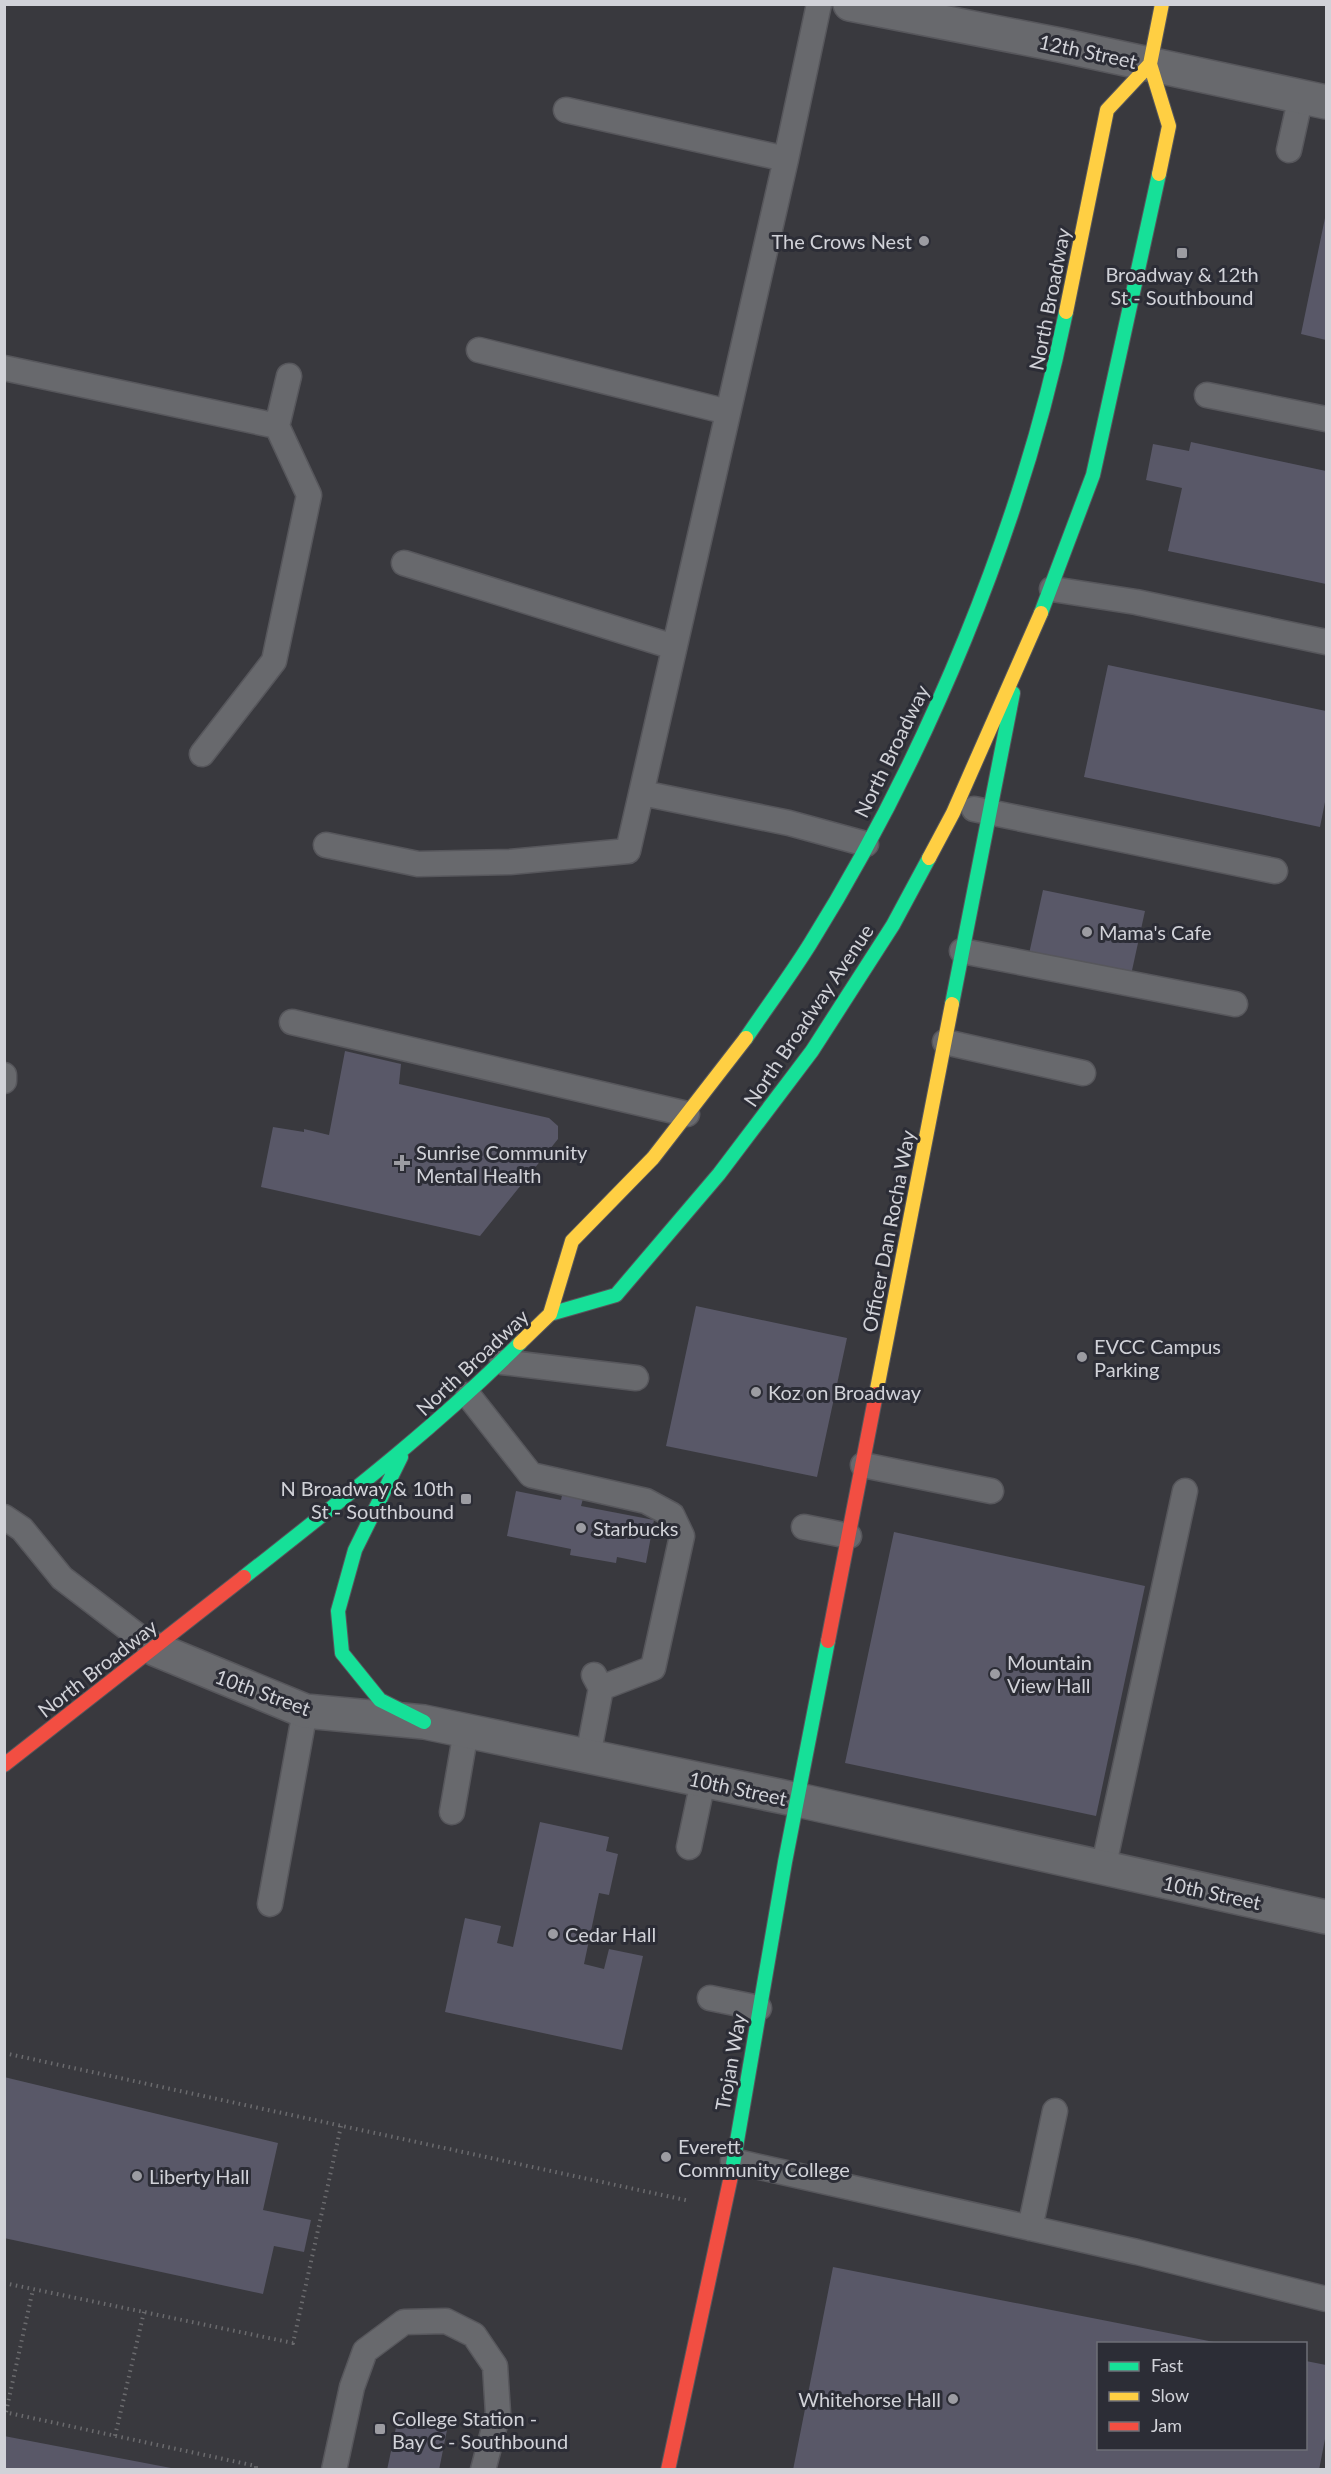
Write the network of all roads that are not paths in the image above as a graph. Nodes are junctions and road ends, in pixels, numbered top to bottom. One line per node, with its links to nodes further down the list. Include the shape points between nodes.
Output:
1 (819, 4): 9 (lane)
2 (850, 4): 4 (street, 12th Street)
3 (1162, 4): 5 (main road)
4 (967, 16): 5 (street, 12th Street)
5 (1150, 64): 6 (street, 12th Street); 18 (main road, via 1169,126 1093,475); 26 (main road, North Broadway, via 1107,110 1051,384 1008,523 946,683)
6 (1314, 99): 8 (lane)
7 (566, 110): 9 (lane)
8 (1289, 150)
9 (786, 159): 14 (lane)
10 (479, 350): 14 (lane)
11 (4, 368): 16 (lane)
12 (289, 376): 16 (lane)
13 (1207, 394): 15 (lane)
14 (728, 412): 20 (lane)
15 (1326, 419)
16 (277, 426): 22 (lane, via 309,495 274,661)
17 (404, 563): 20 (lane)
18 (1052, 589): 19 (lane, via 1136,602); 21 (main road)
19 (1326, 642)
20 (674, 647): 23 (lane)
21 (1018, 668): 24 (main road, North Broadway Avenue); 25 (main road, Officer Dan Rocha Way)
22 (202, 754)
23 (642, 793): 26 (lane, via 789,823); 27 (lane, via 628,851 510,862 418,864)
24 (956, 805): 25 (lane); 37 (main road, North Broadway Avenue, via 893,925 812,1051 719,1174 616,1294)
25 (990, 813): 28 (lane); 29 (main road, Officer Dan Rocha Way)
26 (866, 844): 36 (main road, North Broadway, via 810,944 745,1040)
27 (326, 845)
28 (1275, 871)
29 (962, 951): 30 (lane); 32 (main road, Officer Dan Rocha Way)
30 (1234, 1004)
31 (292, 1022): 36 (lane)
32 (945, 1042): 33 (lane); 42 (main road, Officer Dan Rocha Way)
33 (1083, 1073)
34 (4, 1075): 35 (lane)
35 (4, 1082)
36 (687, 1114): 37 (main road, North Broadway, via 653,1158 572,1241)
37 (550, 1314): 38 (main road, North Broadway)
38 (502, 1362): 39 (lane); 40 (main road, North Broadway)
39 (636, 1378)
40 (468, 1395): 41 (main road, North Broadway); 52 (lane, via 531,1475 646,1501 672,1515 682,1536 653,1668 597,1681)
41 (405, 1449): 48 (main road, North Broadway); 50 (main road, via 355,1550 338,1611 342,1653 380,1700)
42 (863, 1465): 43 (lane); 47 (main road, Officer Dan Rocha Way)
43 (991, 1491)
44 (1185, 1491): 58 (lane)
45 (4, 1517): 48 (lane, via 22,1529 62,1578)
46 (804, 1527): 47 (lane)
47 (849, 1536): 55 (main road, Officer Dan Rocha Way)
48 (155, 1649): 49 (street, 10th Street); 53 (main road, North Broadway)
49 (305, 1711): 50 (street, 10th Street); 59 (lane)
50 (424, 1722): 51 (street, 10th Street)
51 (466, 1731): 52 (street, 10th Street); 56 (lane)
52 (588, 1756): 54 (street, 10th Street)
53 (4, 1765)
54 (703, 1781): 55 (street, 10th Street); 57 (lane)
55 (798, 1800): 58 (street, 10th Street); 62 (main road, Trojan Way)
56 (452, 1812)
57 (689, 1847)
58 (1103, 1869): 60 (street, 10th Street)
59 (270, 1904)
60 (1326, 1917)
61 (710, 1998): 62 (lane)
62 (759, 2008): 64 (main road, Trojan Way)
63 (1055, 2111): 65 (lane)
64 (733, 2161): 65 (lane); 69 (main road, Trojan Way)
65 (1030, 2228): 66 (lane)
66 (1326, 2299)
67 (334, 2469): 68 (lane, via 352,2387 365,2351 404,2322 446,2321 474,2335 495,2366 498,2413)
68 (483, 2469)
69 (668, 2469)

